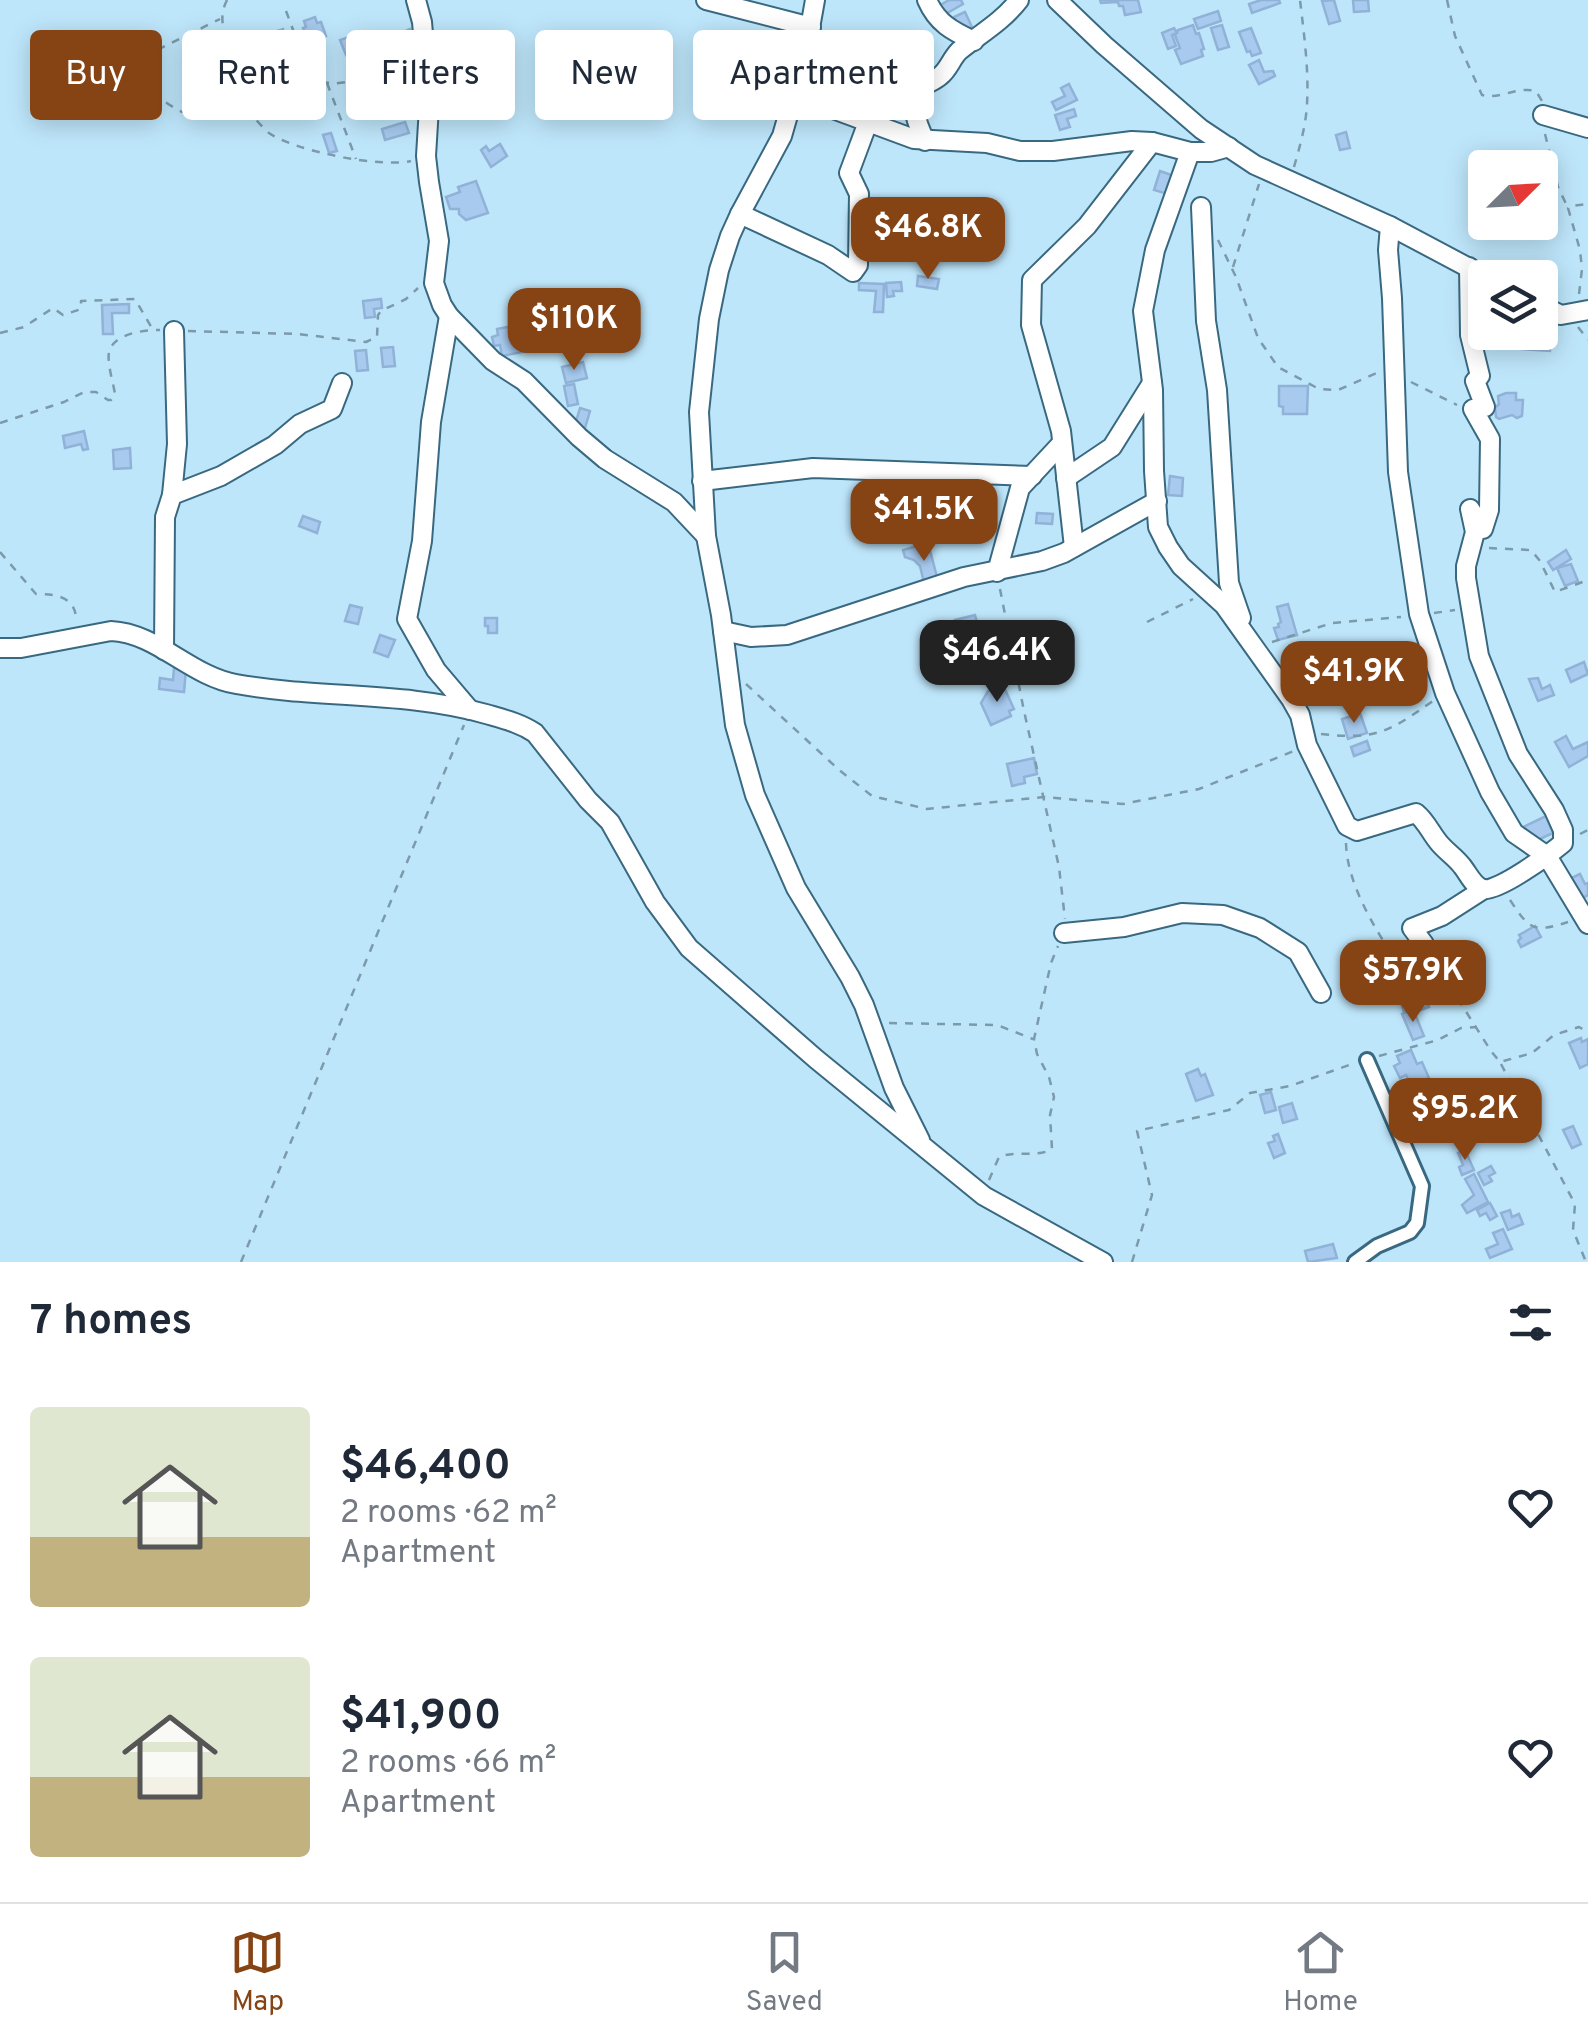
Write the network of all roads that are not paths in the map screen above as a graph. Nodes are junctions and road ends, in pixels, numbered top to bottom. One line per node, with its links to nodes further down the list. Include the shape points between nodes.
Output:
1 (416, 0): 23 (street, via 438,240 433,273)
2 (706, 0): 7 (street)
3 (815, 0): 7 (street)
4 (927, 0): 9 (street, via 948,29)
5 (1019, 0): 9 (street)
6 (1056, 0): 17 (street)
7 (811, 27): 8 (street)
8 (810, 30)
9 (974, 41): 15 (street, via 916,94 914,111)
10 (1544, 115): 14 (street)
11 (787, 120): 20 (street)
12 (863, 120): 13 (street)
13 (868, 122): 15 (street); 20 (street, via 850,173 859,194 853,272)
14 (1588, 128)
15 (925, 141): 16 (street, via 1020,151)
16 (1152, 142): 18 (street); 28 (street, via 1087,226 1032,280 1031,324)
17 (1229, 147): 18 (street); 21 (street)
18 (1190, 152): 26 (street, via 1144,296)
19 (1201, 207): 38 (street, via 1229,583)
20 (740, 214): 31 (street, via 709,319 699,412)
21 (1390, 226): 22 (street); 42 (street, via 1398,472 1419,614 1490,792 1514,832)
22 (1468, 267)
23 (449, 316): 34 (street, via 605,460 674,502); 41 (street, via 407,619 436,670)
24 (174, 331): 32 (street)
25 (1474, 350): 42 (street, via 1485,407 1473,409 1490,438 1489,510 1482,529 1470,509 1470,608 1479,656 1512,740 1564,834)
26 (1152, 382): 30 (street, via 1112,446); 33 (street)
27 (342, 383): 32 (street, via 332,410 221,476)
28 (1062, 443): 29 (street); 30 (street)
29 (1032, 476): 31 (street, via 813,468); 36 (street, via 1020,488)
30 (1066, 478): 35 (street)
31 (702, 480): 34 (street)
32 (172, 495): 40 (street, via 165,517)
33 (1156, 501): 35 (street); 38 (street, via 1168,547 1224,605)
34 (706, 536): 37 (street)
35 (1074, 547): 36 (street)
36 (997, 572): 37 (street, via 788,635)
37 (722, 631): 49 (street, via 737,736 754,794 796,888 872,1022)
38 (1251, 646): 43 (street, via 1300,715 1347,826 1357,830 1416,813 1474,882)
39 (0, 648): 40 (street, via 111,631 141,636)
40 (164, 650): 41 (street, via 232,684)
41 (470, 710): 49 (street, via 535,733 610,822 690,948)
42 (1548, 856): 43 (street); 44 (street)
43 (1492, 887): 46 (street, via 1412,928)
44 (1582, 922)
45 (1064, 933): 47 (street, via 1182,913 1223,915 1298,952)
46 (1424, 944)
47 (1321, 994)
48 (1367, 1060): 51 (street, via 1422,1186 1410,1232)
49 (923, 1145): 50 (street, via 984,1196)
50 (1103, 1262)
51 (1355, 1262)

